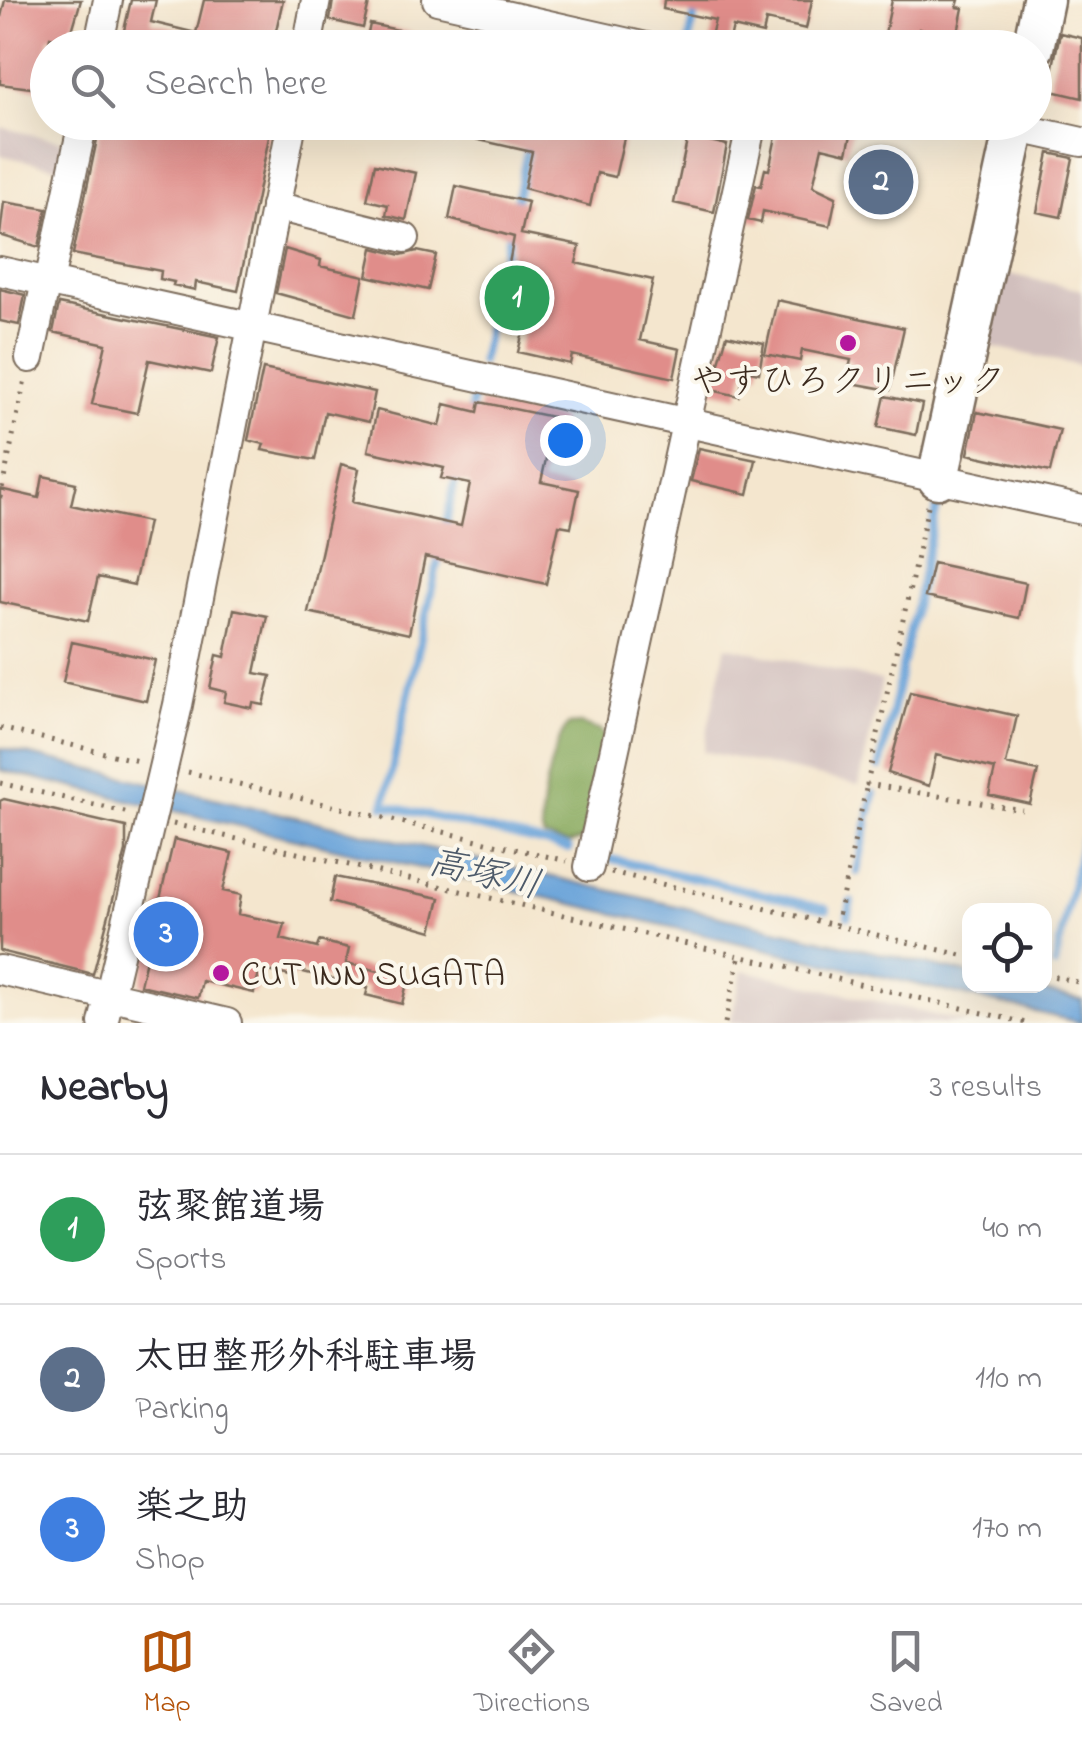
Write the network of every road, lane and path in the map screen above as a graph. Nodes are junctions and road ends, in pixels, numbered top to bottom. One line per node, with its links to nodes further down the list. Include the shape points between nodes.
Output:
1 (108, 0): 5 (street)
2 (316, 0): 6 (street)
3 (436, 0): 7 (street)
4 (1043, 0): 8 (street)
5 (102, 30)
6 (310, 30)
7 (570, 30)
8 (1037, 30)
9 (1052, 135): 14 (street)
10 (78, 140): 18 (street)
11 (289, 140): 15 (street)
12 (748, 140): 21 (street)
13 (1005, 140): 22 (street)
14 (1082, 142)
15 (276, 206): 16 (street); 19 (street)
16 (405, 238)
17 (0, 271): 18 (street)
18 (47, 282): 19 (street); 20 (street)
19 (252, 326): 21 (street); 26 (street)
20 (30, 358): 23 (path)
21 (686, 422): 22 (street); 31 (street)
22 (936, 478): 24 (street); 28 (path)
23 (0, 498)
24 (1082, 510)
25 (0, 728): 26 (path)
26 (162, 770): 30 (street)
27 (0, 783): 30 (path)
28 (867, 784): 29 (path); 32 (path)
29 (1022, 810)
30 (151, 817): 33 (path); 37 (street)
31 (589, 866)
32 (836, 925)
33 (740, 956): 39 (path); 40 (path)
34 (0, 970): 37 (street)
35 (1052, 976): 36 (path)
36 (1082, 983)
37 (106, 1009): 38 (street)
38 (227, 1023)
39 (725, 1023)
40 (1026, 1023)

